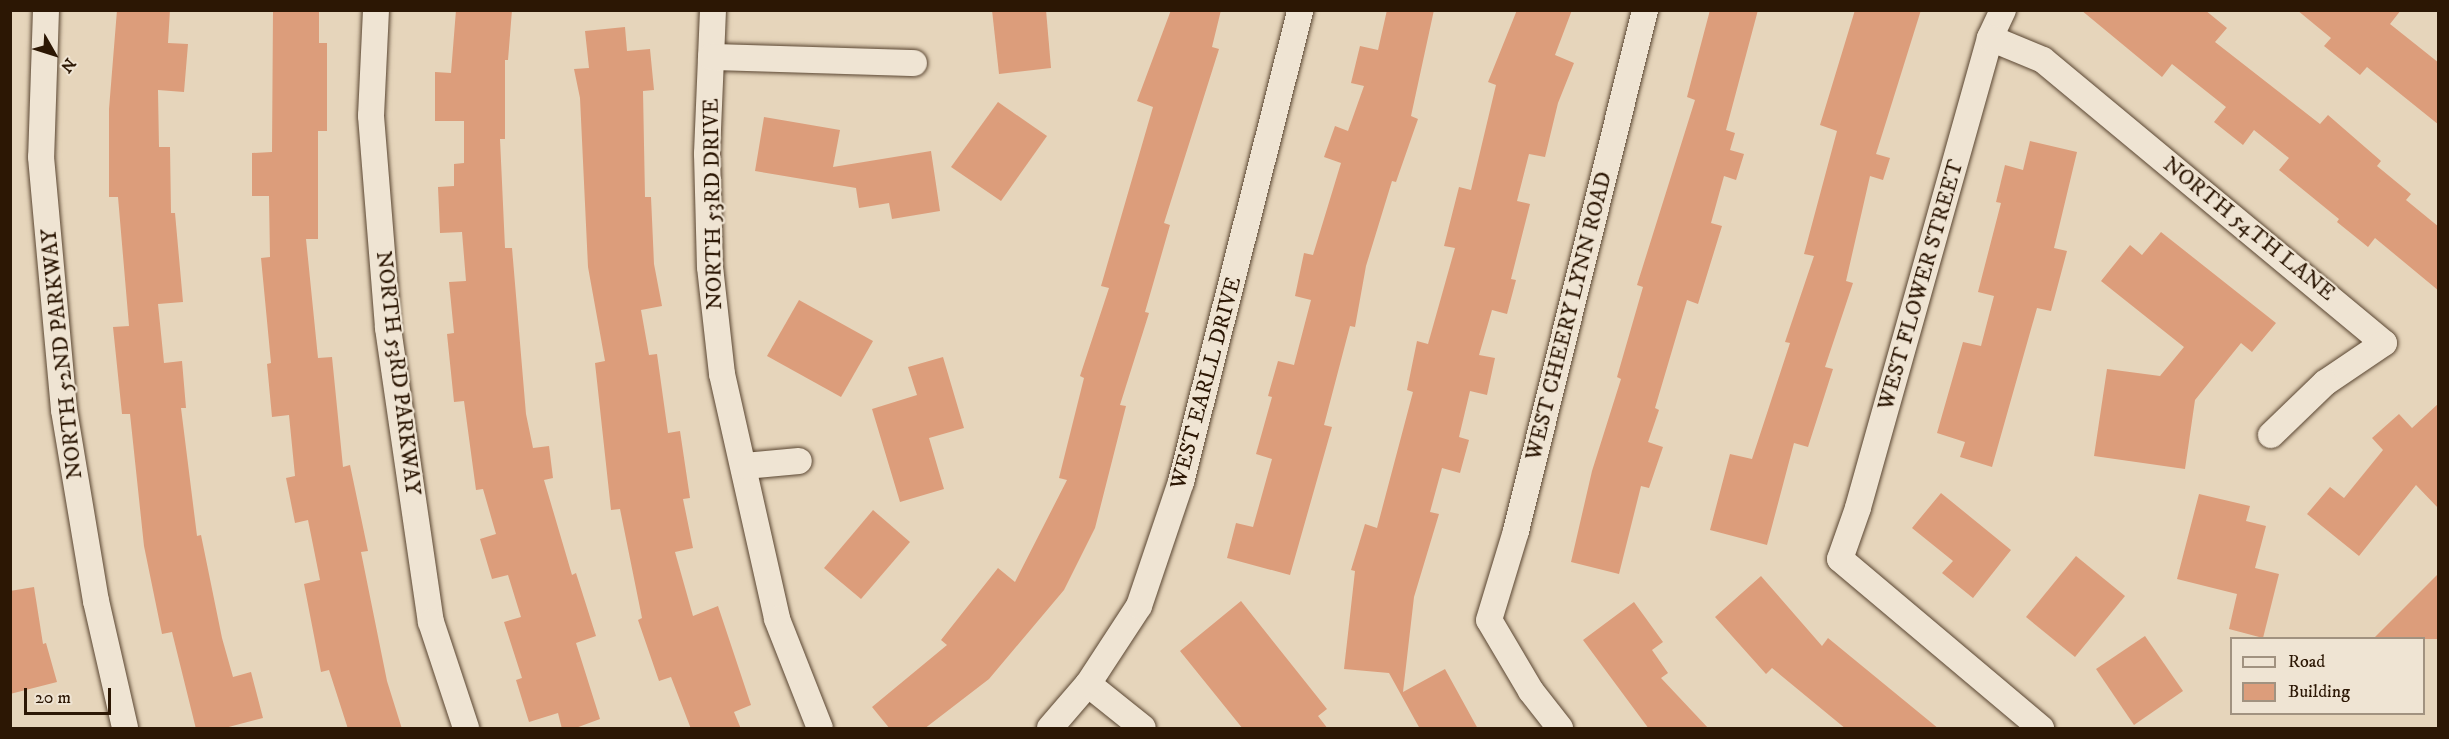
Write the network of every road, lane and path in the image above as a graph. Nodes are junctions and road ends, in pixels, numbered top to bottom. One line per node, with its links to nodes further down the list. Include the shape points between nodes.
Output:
1 (46, 10): 14 (street, NORTH 52ND PARKWAY, via 41,157 64,410 96,601)
2 (376, 10): 15 (street, NORTH 53RD PARKWAY, via 371,116 388,328 431,622)
3 (713, 10): 8 (street, NORTH 53RD DRIVE)
4 (1300, 10): 13 (street, WEST EARLL DRIVE, via 1181,482 1139,606)
5 (1645, 10): 19 (street, WEST CHEERY LYNN ROAD, via 1516,531 1489,620 1531,691)
6 (2003, 10): 7 (street, WEST FLOWER STREET)
7 (1990, 38): 10 (street, NORTH 54TH LANE, via 2043,60 2384,343 2325,383); 20 (street, WEST FLOWER STREET, via 1858,508 1839,559)
8 (711, 57): 9 (street); 12 (street, NORTH 53RD DRIVE, via 707,154 710,267 722,374)
9 (914, 63)
10 (2271, 435)
11 (799, 461): 12 (street)
12 (745, 466): 16 (street, NORTH 53RD DRIVE, via 777,619)
13 (1088, 684): 17 (street, WEST EARLL DRIVE); 18 (street)
14 (125, 729)
15 (466, 729)
16 (820, 729)
17 (1050, 729)
18 (1143, 729)
19 (1560, 729)
20 (2041, 729)

